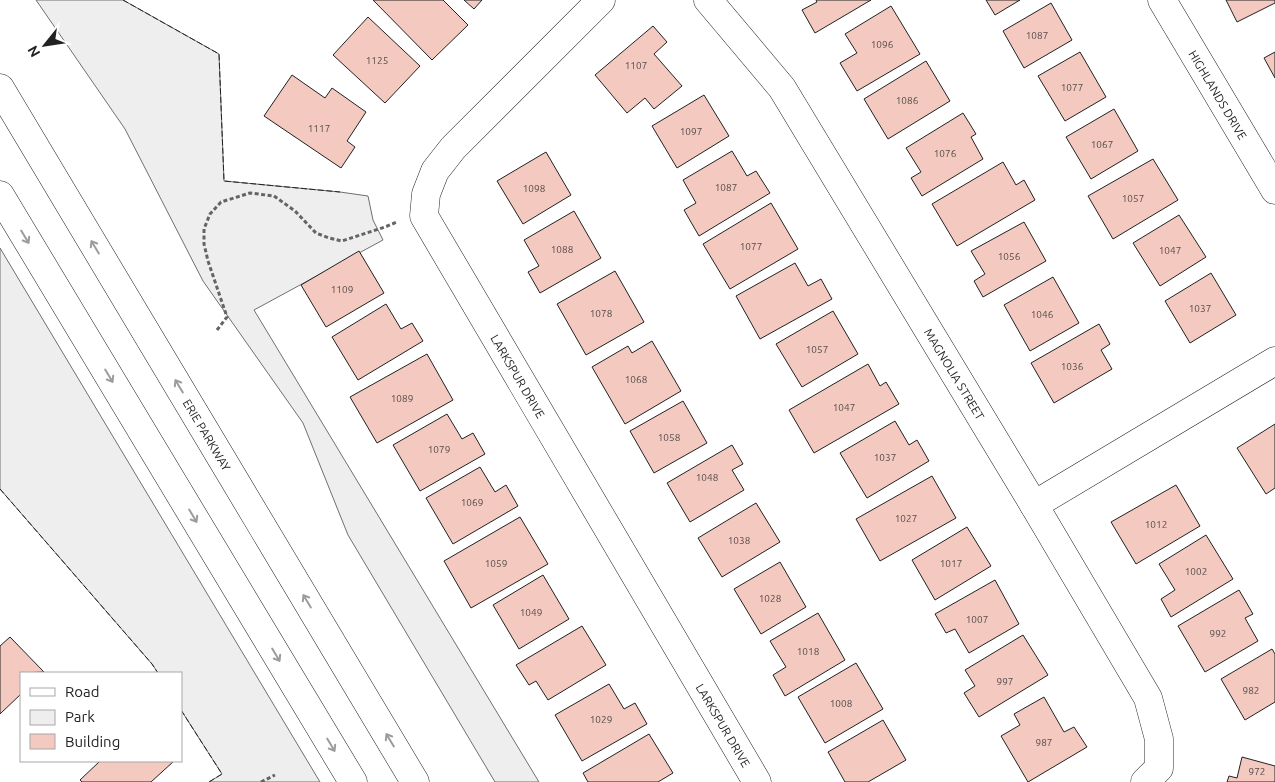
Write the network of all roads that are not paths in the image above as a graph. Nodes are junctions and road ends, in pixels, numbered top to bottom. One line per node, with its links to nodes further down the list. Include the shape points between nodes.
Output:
1 (601, 0): 12 (street, LARKSPUR DRIVE, via 453,148 435,171 426,194 424,216)
2 (708, 0): 8 (street, MAGNOLIA STREET, via 782,88)
3 (1162, 0): 5 (street, HIGHLANDS DRIVE)
4 (0, 88): 11 (street, ERIE PARKWAY, one-way to 4)
5 (1275, 190)
6 (0, 195): 10 (street, one-way to 10)
7 (1275, 361): 8 (street)
8 (1034, 505): 9 (street, MAGNOLIA STREET, via 1148,698 1159,739)
9 (1152, 775)
10 (353, 782)
11 (415, 782)
12 (757, 782)

